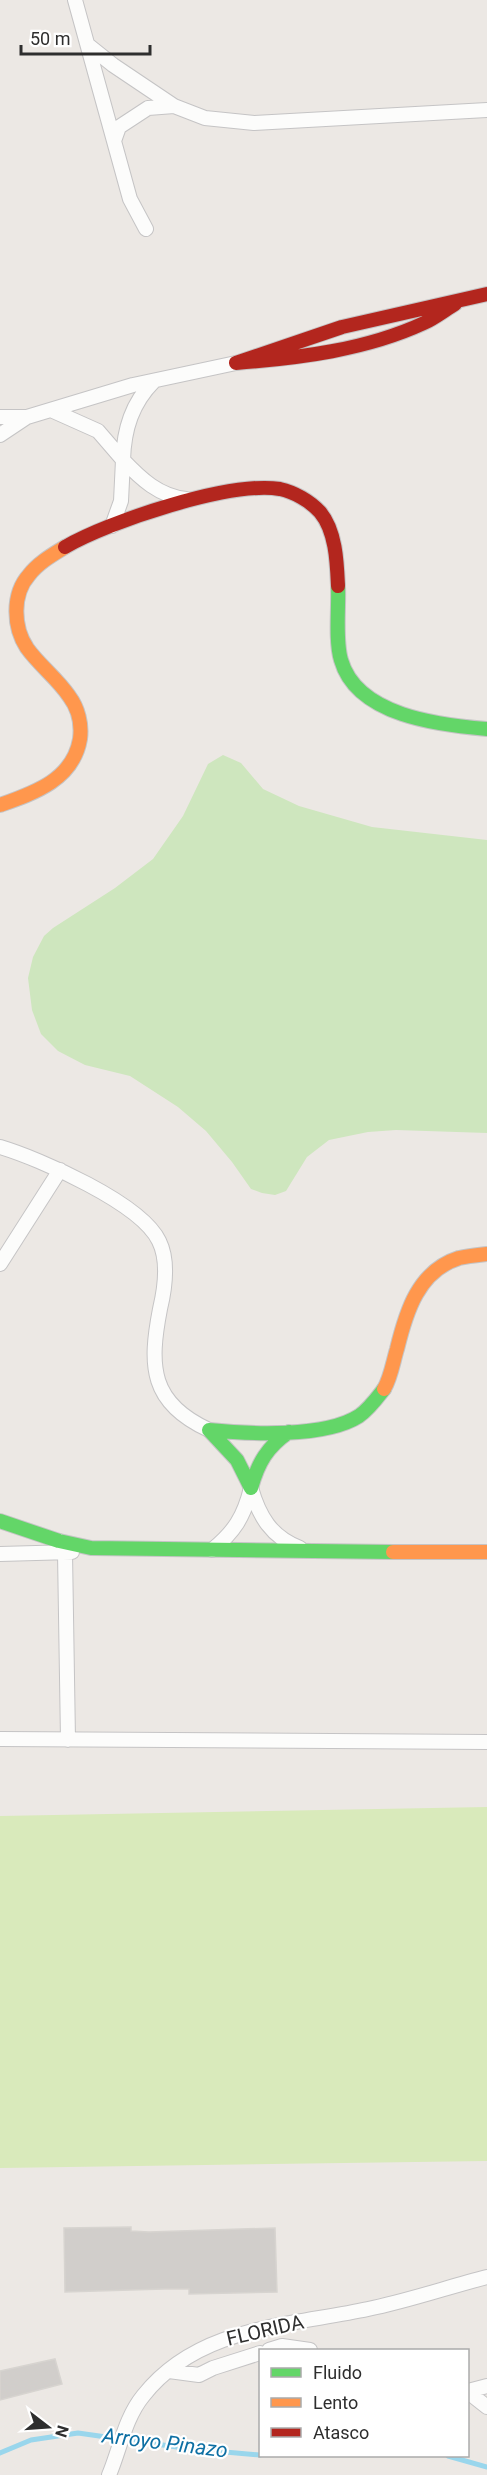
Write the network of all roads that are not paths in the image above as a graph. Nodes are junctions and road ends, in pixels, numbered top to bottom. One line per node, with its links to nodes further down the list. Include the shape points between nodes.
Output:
1 (75, 0): 2 (street)
2 (88, 45): 3 (street); 5 (street)
3 (174, 106): 4 (street, via 205,118 279,124); 5 (street, via 148,108 119,127)
4 (487, 110)
5 (114, 141): 6 (street, via 130,199)
6 (146, 229)
7 (487, 294): 8 (street)
8 (455, 304): 9 (street, via 354,323); 9 (street, via 421,324 375,341 285,360)
9 (236, 363): 10 (street)
10 (154, 381): 11 (street); 15 (street, via 128,421)
11 (51, 410): 13 (street); 15 (street, via 98,431)
12 (0, 417): 13 (street)
13 (27, 417): 14 (street)
14 (0, 435)
15 (123, 460): 16 (street, via 159,491 173,498); 17 (street, via 121,501)
16 (197, 501): 17 (street, via 150,511); 18 (street, via 242,490 279,489 311,505 327,524 334,544 339,651 351,682 393,711)
17 (112, 526): 19 (street, via 60,550 38,565 22,588 16,613 21,638 70,697 78,712 80,741 73,765 66,773 31,794)
18 (487, 729)
19 (0, 806)
20 (0, 1147): 21 (street)
21 (60, 1170): 23 (street); 24 (street, via 117,1202 141,1220 159,1241 165,1272 156,1336 158,1381 180,1415)
22 (487, 1254): 25 (street, via 460,1257 423,1280 414,1295 386,1386 367,1408 346,1422)
23 (0, 1264)
24 (209, 1430): 25 (street); 26 (street, via 237,1460)
25 (289, 1432): 26 (street, via 262,1454)
26 (251, 1488): 29 (street, via 232,1533); 30 (street, via 257,1509 275,1534)
27 (0, 1521): 28 (street)
28 (62, 1547): 29 (street); 32 (street); 34 (street)
29 (212, 1550): 30 (street)
30 (307, 1551): 31 (street)
31 (487, 1552)
32 (0, 1554)
33 (0, 1739): 34 (street)
34 (68, 1740): 35 (street)
35 (487, 1742)
36 (487, 2277): 40 (street, FLORIDA, via 369,2309 248,2331 200,2350)
37 (272, 2349): 38 (street)
38 (303, 2349)
39 (259, 2355): 40 (street, via 199,2375)
40 (170, 2371): 45 (street, FLORIDA, via 144,2394 129,2420)
41 (487, 2386): 42 (street)
42 (469, 2392)
43 (469, 2393): 44 (street)
44 (487, 2407)
45 (109, 2475)

